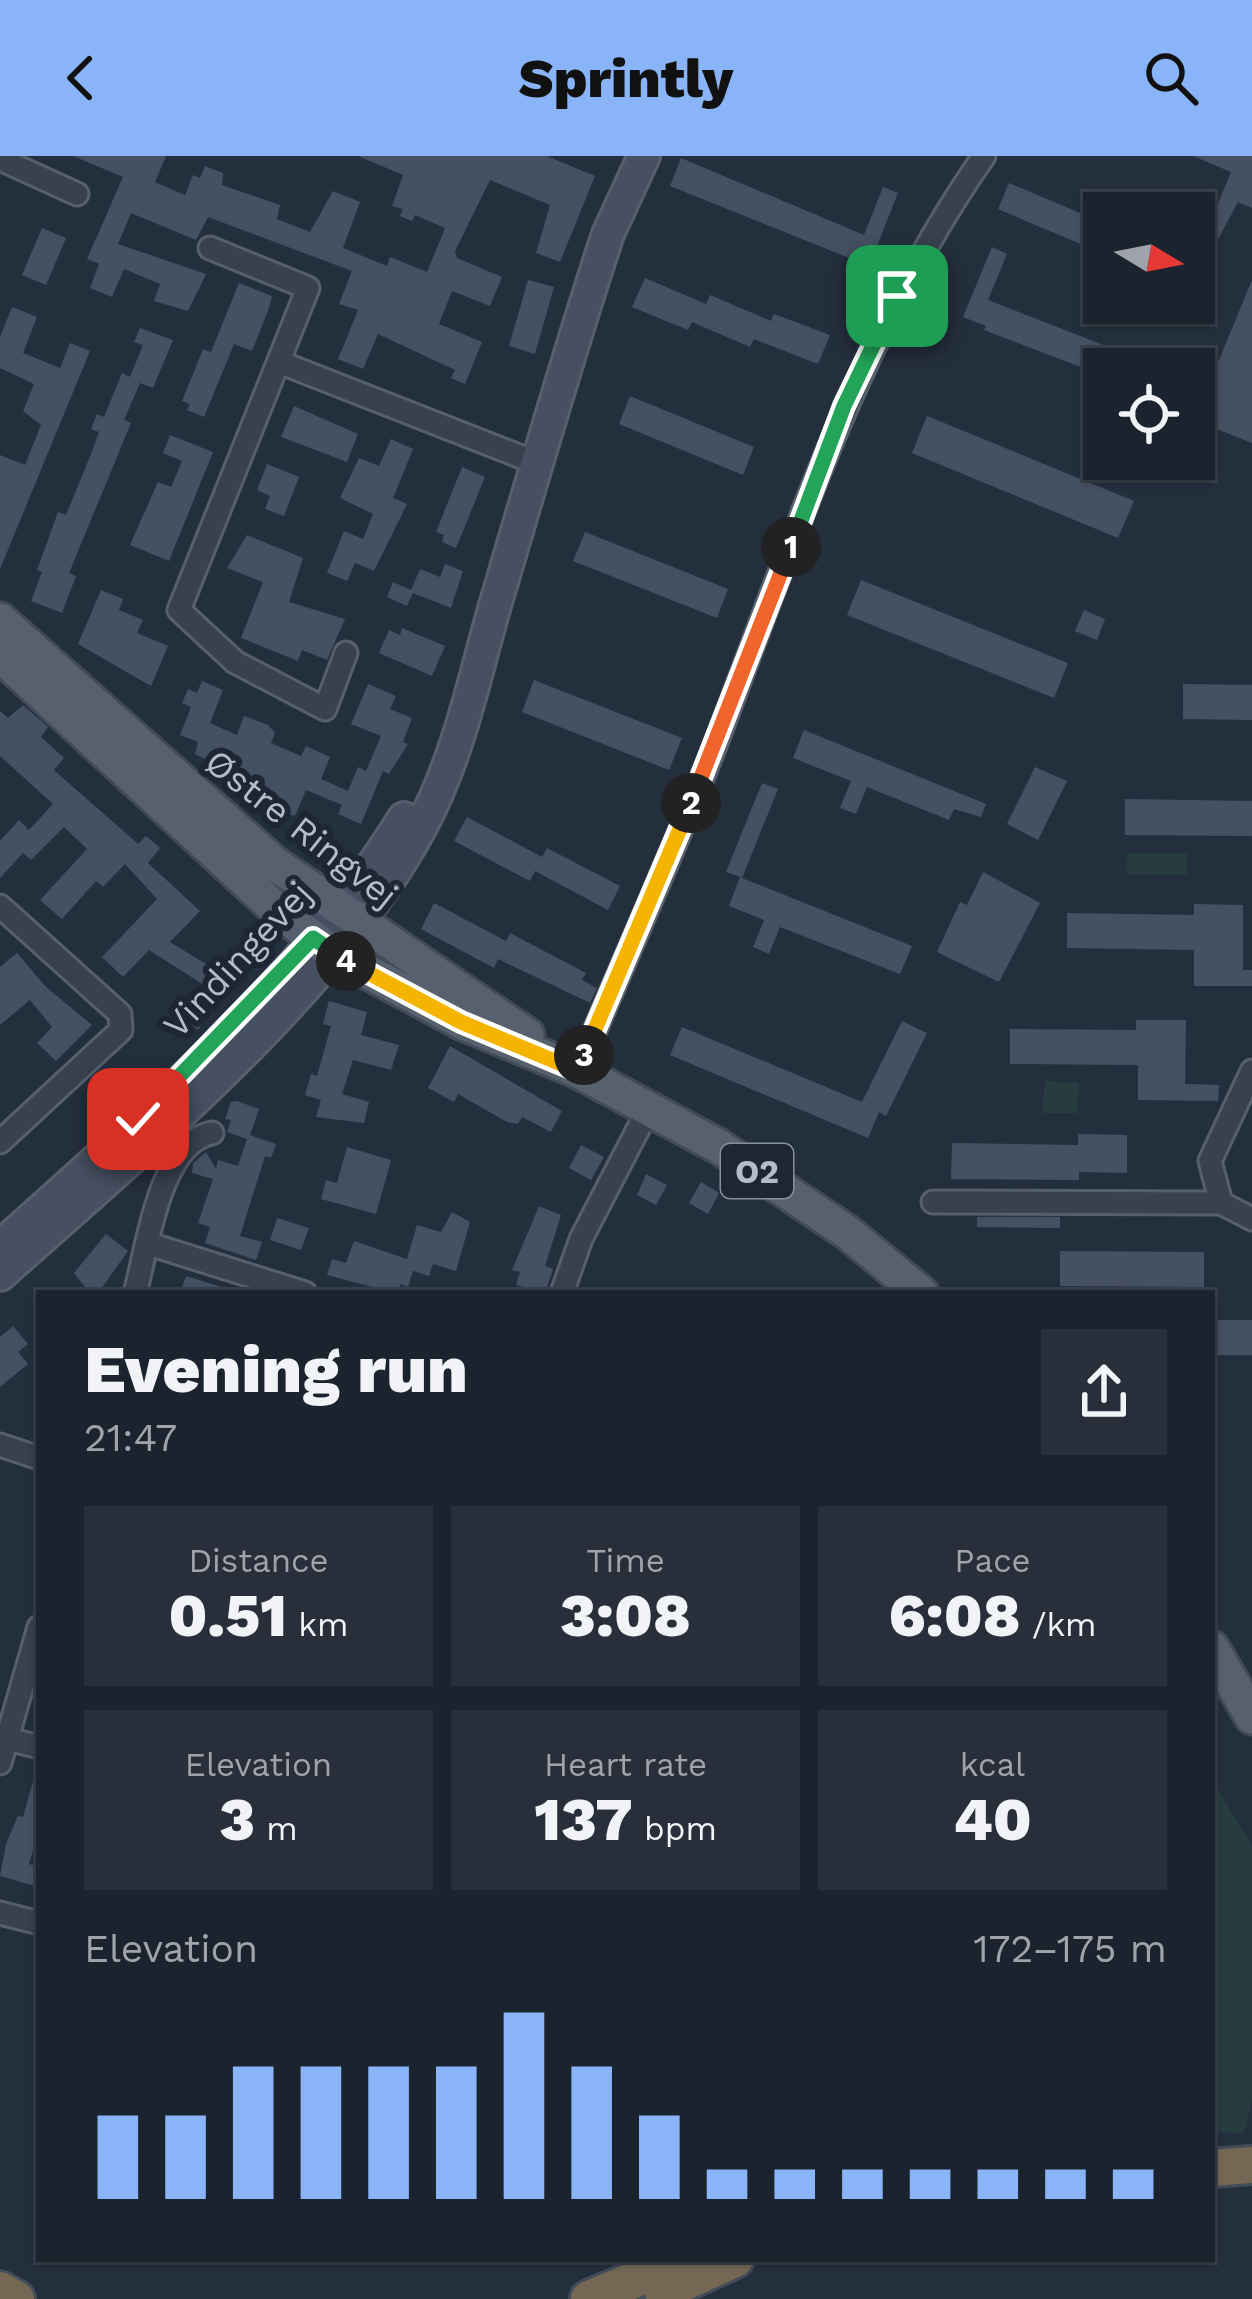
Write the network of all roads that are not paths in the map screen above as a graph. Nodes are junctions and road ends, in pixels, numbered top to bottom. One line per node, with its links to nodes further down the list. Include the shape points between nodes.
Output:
1 (984, 156): 13 (street, via 893,303 844,406)
2 (638, 158): 7 (main road, Vindingevej)
3 (0, 159): 4 (street)
4 (77, 194)
5 (210, 248): 6 (street, via 308,288)
6 (280, 362): 7 (street); 9 (street, via 179,610 236,662 325,709)
7 (537, 463): 12 (main road, Vindingevej, via 474,679 417,796)
8 (0, 620): 12 (main road, Østre Ringvej / O2)
9 (346, 653)
10 (0, 655): 12 (main road, Østre Ringvej / O2, via 202,838)
11 (0, 906): 17 (street, via 120,1014 122,1030)
12 (336, 931): 13 (main road, Østre Ringvej / O2, via 523,1032); 13 (main road, Østre Ringvej / O2, via 461,1022); 22 (main road, Vindingevej); 23 (main road, Vindingevej, via 220,1071)
13 (578, 1071): 15 (main road, Østre Ringvej / O2)
14 (1252, 1071): 19 (street, via 1210,1161)
15 (649, 1108): 26 (street, via 580,1239); 27 (main road, Østre Ringvej / O2, via 784,1189)
16 (212, 1133): 21 (street, via 187,1141 171,1163)
17 (0, 1142)
18 (933, 1202): 19 (street)
19 (1221, 1203): 20 (street)
20 (1252, 1219)
21 (149, 1244): 24 (street); 25 (street)
22 (0, 1247)
23 (0, 1275)
24 (136, 1290)
25 (295, 1290)
26 (563, 1290)
27 (917, 1290)
28 (0, 1445): 29 (street)
29 (36, 1457)
30 (36, 1638): 33 (street)
31 (1215, 1653): 32 (main road)
32 (1252, 1717)
33 (8, 1739): 34 (street); 35 (street)
34 (36, 1746)
35 (0, 1763)
36 (0, 1913): 37 (street)
37 (36, 1922)
38 (1252, 2146): 39 (highway)
39 (1215, 2148)
40 (1252, 2165): 41 (highway)
41 (1215, 2168)
42 (676, 2262): 46 (highway)
43 (729, 2262): 47 (highway)
44 (0, 2290): 45 (highway)
45 (16, 2299)
46 (589, 2299)
47 (649, 2299)

